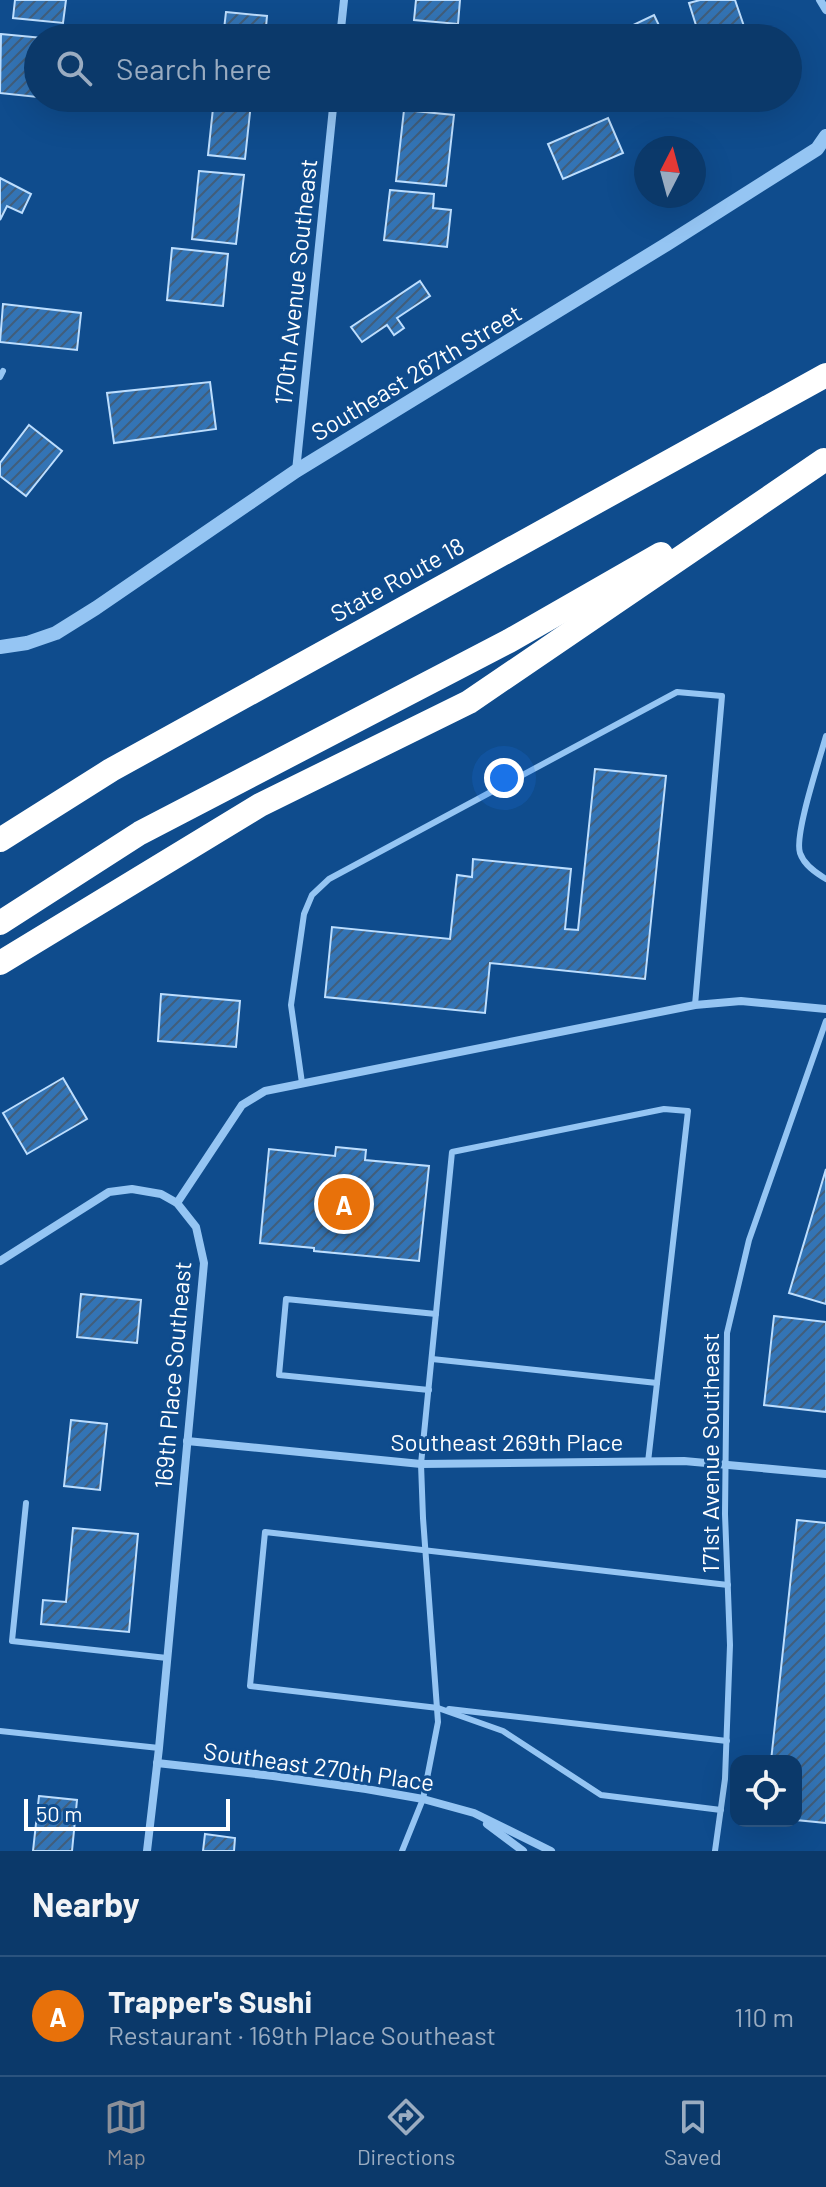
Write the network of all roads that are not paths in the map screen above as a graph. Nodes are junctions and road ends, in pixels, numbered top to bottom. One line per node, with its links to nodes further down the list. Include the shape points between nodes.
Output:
1 (344, 0): 4 (street)
2 (820, 0): 3 (street)
3 (826, 10)
4 (341, 24)
5 (333, 112): 9 (street, 170th Avenue Southeast)
6 (826, 136): 9 (street, Southeast 267th Street, via 817,149)
7 (826, 375): 12 (highway, State Route 18)
8 (825, 460): 16 (highway, via 509,641 140,833); 17 (highway, via 469,702 260,805)
9 (296, 471): 10 (street, Southeast 267th Street, via 56,633)
10 (0, 647)
11 (826, 736): 15 (lane, via 799,852 813,872)
12 (111, 770): 13 (highway); 14 (highway, State Route 18)
13 (0, 827)
14 (0, 840)
15 (826, 879)
16 (0, 923)
17 (0, 963)
18 (695, 1005): 19 (street, via 741,1001); 21 (street); 21 (lane, via 722,696 677,692 329,879 312,895 304,914 291,1005)
19 (826, 1009)
20 (826, 1021): 31 (lane, 171st Avenue Southeast, via 749,1240 727,1333)
21 (302, 1083): 22 (street, via 265,1091 242,1105)
22 (177, 1203): 23 (street, via 132,1189 109,1192); 28 (street, 169th Place Southeast, via 196,1227 204,1263)
23 (0, 1261)
24 (436, 1314): 25 (lane); 26 (lane, via 452,1152 664,1109 688,1111); 27 (lane, via 286,1299 279,1375)
25 (432, 1359): 26 (lane); 27 (lane)
26 (657, 1383): 29 (lane)
27 (429, 1390): 30 (lane)
28 (187, 1441): 30 (street, Southeast 269th Place); 36 (street, 169th Place Southeast)
29 (648, 1462): 30 (street, Southeast 269th Place); 31 (street, Southeast 269th Place)
30 (421, 1464): 34 (lane)
31 (724, 1465): 32 (street, Southeast 269th Place); 35 (lane, 171st Avenue Southeast)
32 (826, 1474)
33 (26, 1503): 36 (lane, via 12,1641)
34 (425, 1550): 35 (lane); 37 (lane); 37 (lane, via 265,1532 250,1686)
35 (728, 1585): 39 (lane, 171st Avenue Southeast)
36 (167, 1658): 40 (street, 169th Place Southeast)
37 (438, 1708): 39 (lane); 42 (lane); 43 (lane, via 503,1731 601,1795)
38 (0, 1731): 40 (lane)
39 (727, 1741): 43 (lane, 171st Avenue Southeast)
40 (159, 1748): 41 (street, 169th Place Southeast)
41 (157, 1763): 42 (street, Southeast 270th Place); 45 (street, 169th Place Southeast)
42 (423, 1799): 44 (street, Southeast 270th Place); 46 (lane)
43 (721, 1810): 49 (lane, 171st Avenue Southeast)
44 (474, 1813): 47 (street, Southeast 270th Place); 48 (street, Southeast 270th Place)
45 (147, 1851)
46 (402, 1851)
47 (523, 1851)
48 (551, 1851)
49 (715, 1851)

